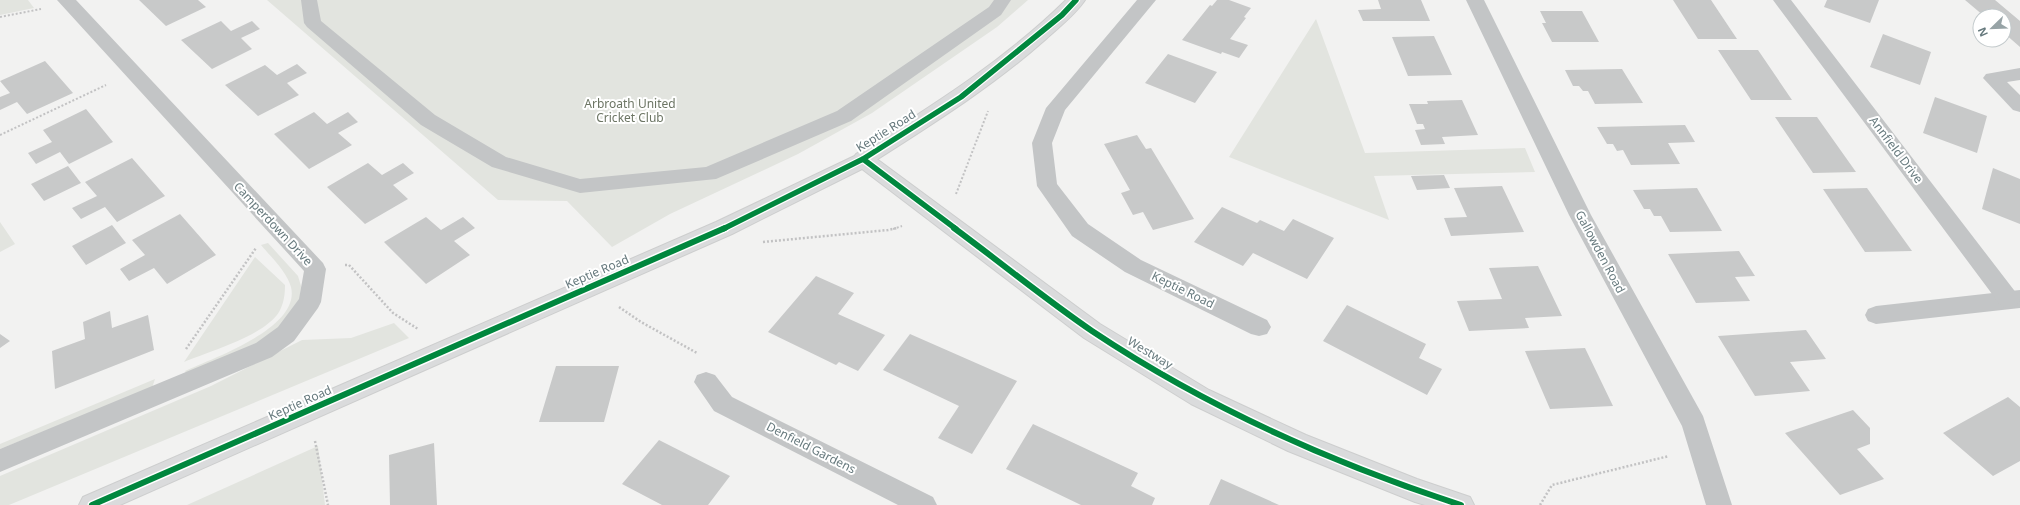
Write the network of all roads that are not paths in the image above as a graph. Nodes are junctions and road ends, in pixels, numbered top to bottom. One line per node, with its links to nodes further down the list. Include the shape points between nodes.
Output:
1 (309, 0): 2 (lane, via 313,23 428,120 499,162 580,186 709,174 844,116 995,11)
2 (1003, 0)
3 (1076, 0): 10 (main road, Keptie Road, via 1062,15 961,97)
4 (1147, 0): 13 (street, Keptie Road, via 1056,108 1042,143 1047,186 1080,230 1133,266)
5 (1475, 0): 19 (street, Gallowden Road, via 1580,216 1694,424)
6 (1782, 0): 11 (street, Annfield Drive)
7 (67, 1): 15 (street, Camperdown Drive, via 315,269 310,302 286,334 264,350)
8 (2020, 74): 9 (lane, via 1992,78)
9 (2020, 106)
10 (863, 159): 16 (main road, Keptie Road, via 724,228); 18 (main road, Westway, via 1092,331 1200,397 1296,443)
11 (2014, 299): 12 (lane)
12 (1876, 315)
13 (1259, 327)
14 (706, 382): 17 (street, Denfield Gardens, via 723,404)
15 (0, 461)
16 (92, 505)
17 (924, 505)
18 (1460, 505)
19 (1719, 505)

